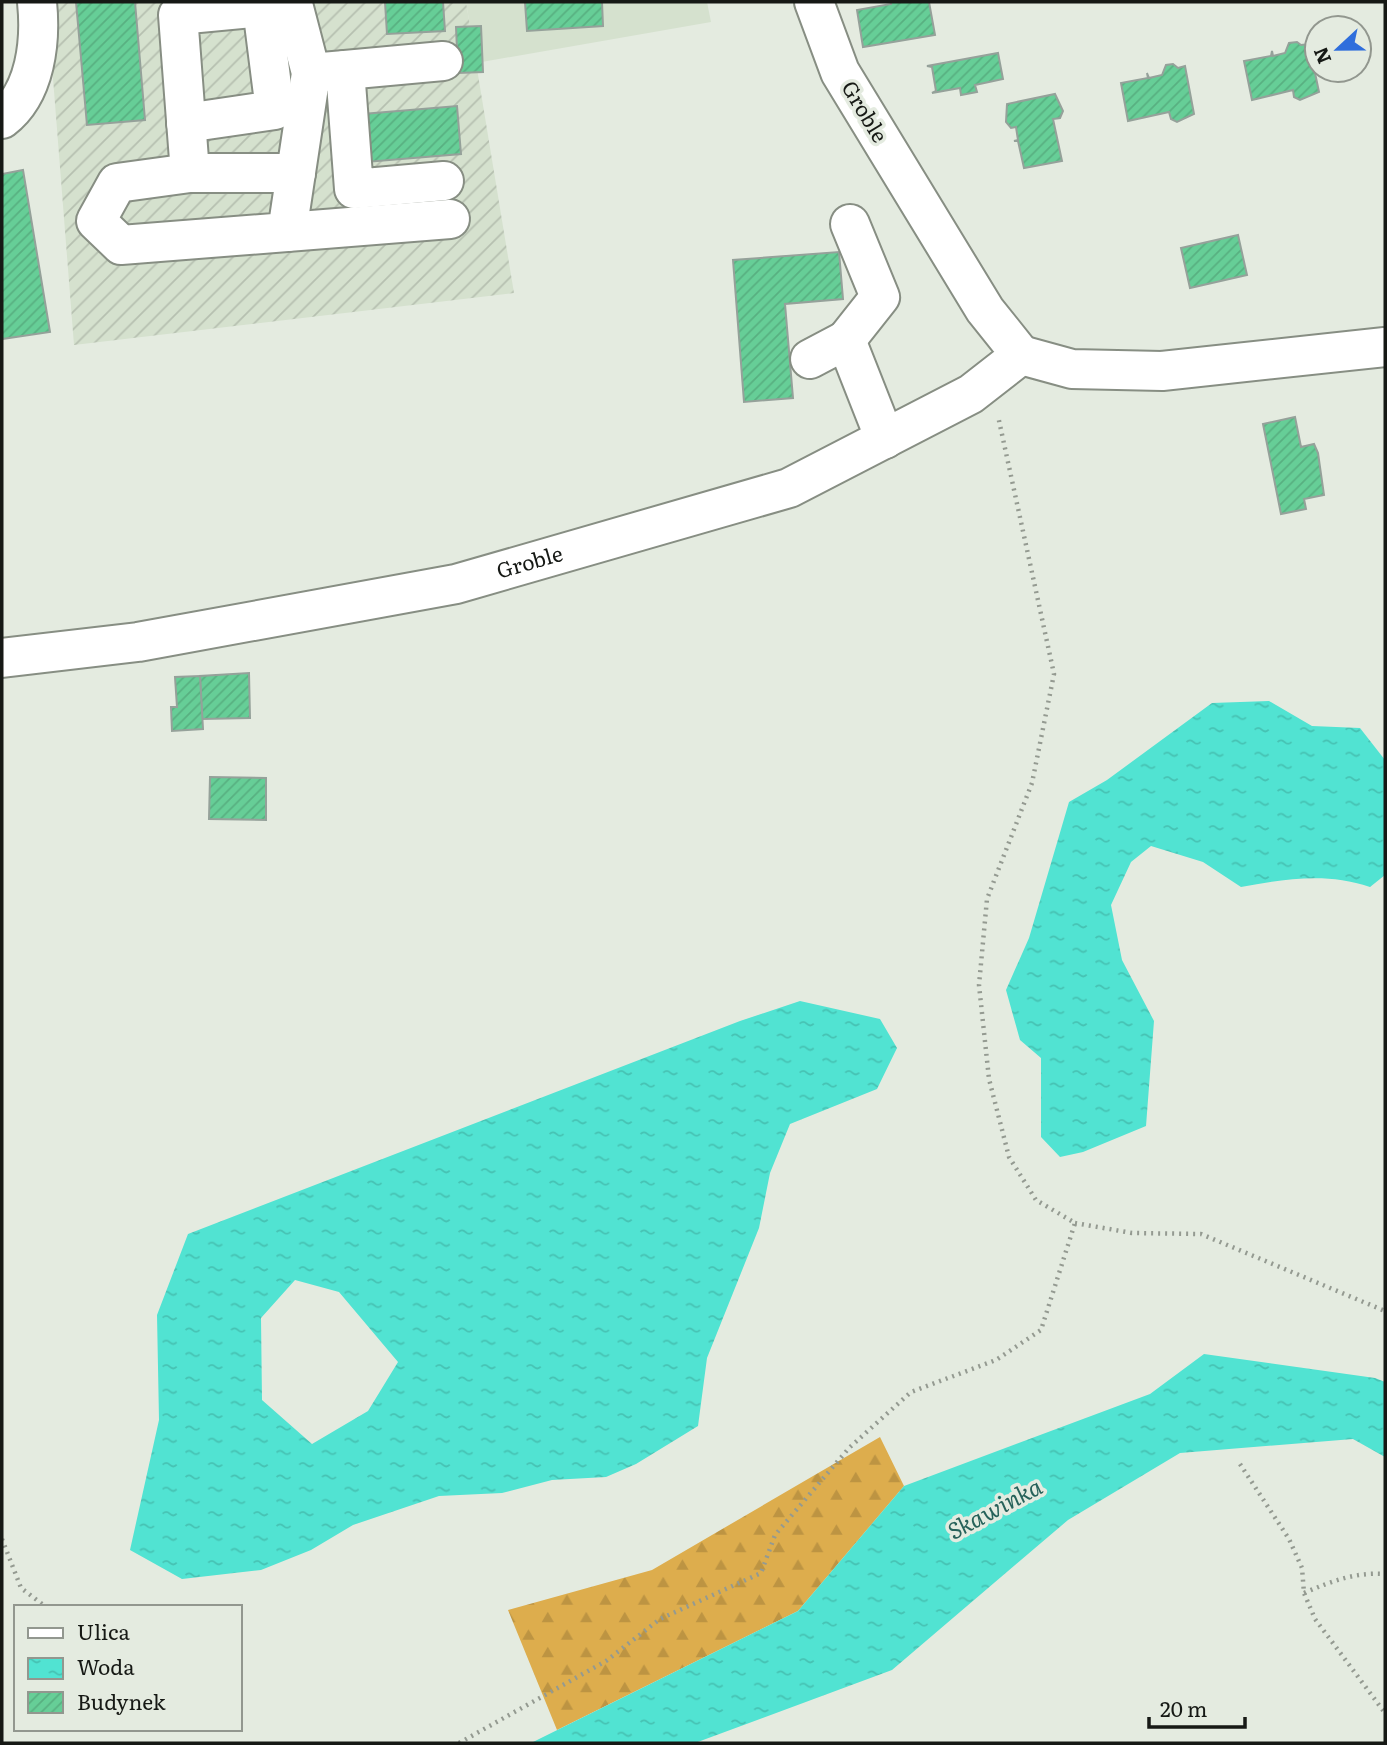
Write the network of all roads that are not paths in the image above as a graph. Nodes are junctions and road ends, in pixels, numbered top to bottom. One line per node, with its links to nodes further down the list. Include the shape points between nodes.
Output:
1 (37, 2): 6 (street, via 40,27 32,76 13,110)
2 (814, 2): 16 (street, Groble, via 840,72 985,310)
3 (283, 4): 5 (street); 7 (street, via 275,110); 7 (street, via 178,15)
4 (443, 61): 5 (street)
5 (328, 71): 9 (street); 10 (street, via 354,189)
6 (2, 119)
7 (186, 123): 8 (street)
8 (190, 173): 9 (street); 13 (street, via 117,183 96,222 121,245)
9 (296, 173): 13 (street)
10 (444, 181)
11 (450, 219): 13 (street)
12 (850, 224): 14 (street, via 880,297)
13 (287, 232)
14 (846, 340): 17 (street); 18 (street)
15 (1385, 347): 16 (street, via 1162,371 1072,369)
16 (1021, 355): 18 (street, Groble, via 971,394)
17 (810, 359)
18 (885, 439): 19 (street, Groble, via 789,488 456,584 138,642)
19 (2, 658)

